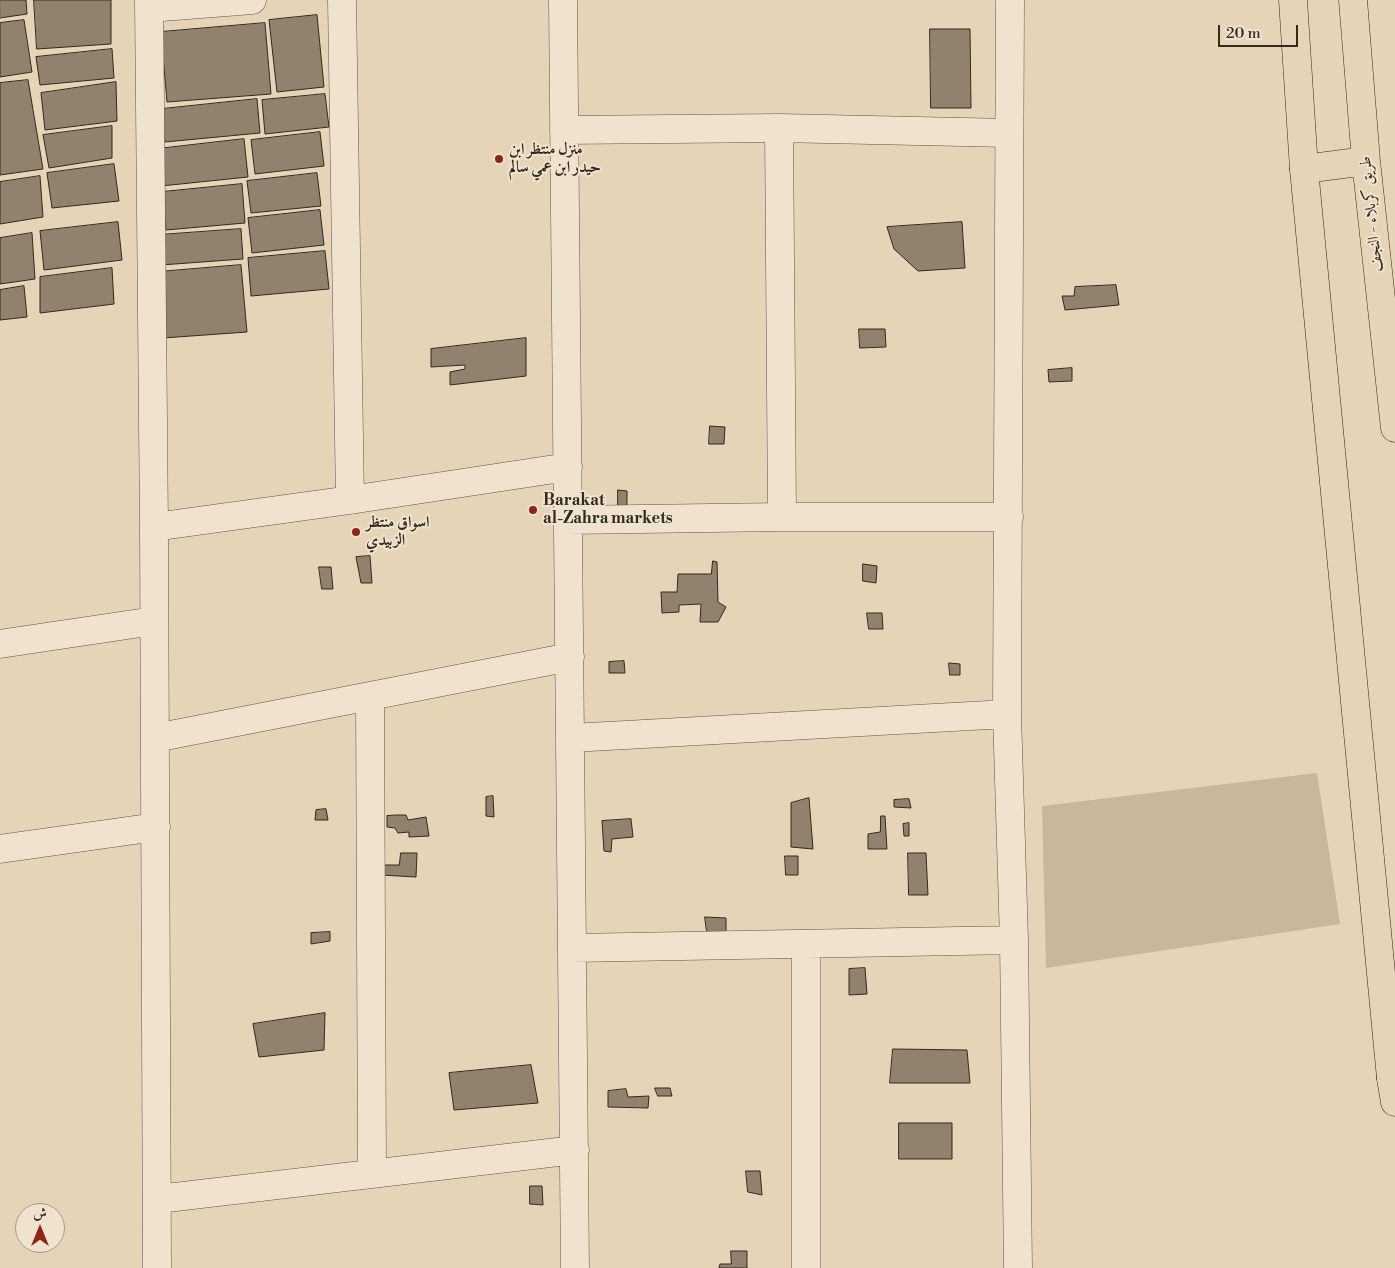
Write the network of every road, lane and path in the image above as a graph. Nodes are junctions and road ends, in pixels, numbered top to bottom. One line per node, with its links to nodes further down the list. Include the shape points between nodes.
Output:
1 (252, 0): 7 (street)
2 (342, 0): 15 (street)
3 (563, 0): 9 (street)
4 (1010, 0): 10 (street)
5 (1293, 0): 12 (main road)
6 (1353, 0): 11 (main road, طريق کربلاء - النجف)
7 (149, 4): 19 (street)
8 (779, 128): 9 (street); 10 (street); 16 (street)
9 (564, 130): 14 (street)
10 (1009, 133): 17 (street)
11 (1366, 161): 12 (main road); 13 (main road, طريق کربلاء - النجف)
12 (1304, 170): 32 (main road)
13 (1395, 428)
14 (568, 467): 15 (street); 18 (street)
15 (350, 500): 19 (street)
16 (782, 517): 17 (street); 18 (street)
17 (1008, 517): 24 (street)
18 (568, 520): 22 (street)
19 (154, 527): 20 (street)
20 (154, 621): 21 (street); 25 (street)
21 (0, 644)
22 (570, 657): 23 (street); 26 (street)
23 (370, 697): 25 (street); 34 (street)
24 (1007, 714): 26 (street); 29 (street)
25 (155, 738): 27 (street)
26 (571, 738): 31 (street)
27 (156, 827): 28 (street); 35 (street)
28 (0, 849)
29 (1014, 940): 30 (street); 39 (street)
30 (806, 944): 31 (street); 38 (street)
31 (573, 948): 33 (street)
32 (1394, 1078)
33 (575, 1150): 34 (street); 37 (street)
34 (372, 1174): 35 (street)
35 (158, 1198): 36 (street)
36 (157, 1268)
37 (575, 1268)
38 (806, 1268)
39 (1018, 1268)

